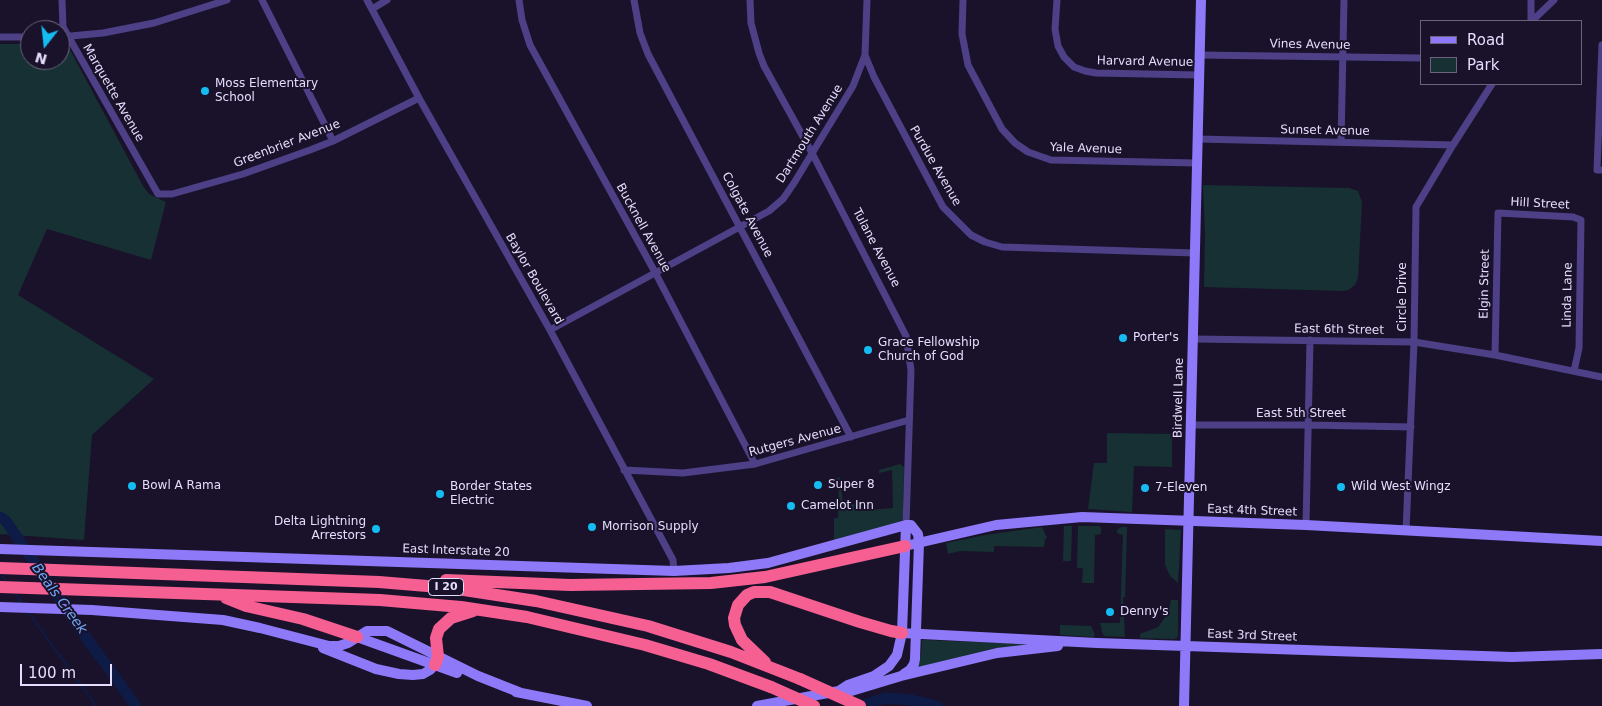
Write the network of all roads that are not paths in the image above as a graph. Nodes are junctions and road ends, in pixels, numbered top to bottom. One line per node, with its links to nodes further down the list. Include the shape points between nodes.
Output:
1 (62, 0): 17 (street, Marquette Avenue)
2 (227, 0): 22 (street, via 154,23 103,34)
3 (262, 0): 33 (street)
4 (367, 0): 16 (street, Baylor Boulevard)
5 (387, 0): 16 (street)
6 (519, 0): 44 (street, Bucknell Avenue, via 530,44)
7 (634, 0): 42 (street, Colgate Avenue, via 648,54)
8 (750, 0): 36 (street, Tulane Avenue, via 751,22 761,59)
9 (866, 0): 25 (street, Purdue Avenue)
10 (963, 0): 37 (street, Yale Avenue, via 962,34 968,66 1002,128 1014,143 1051,160)
11 (1057, 0): 29 (street, Harvard Avenue, via 1055,29 1058,46 1074,67 1096,73)
12 (1201, 0): 26 (main road, Birdwell Lane)
13 (1344, 0): 27 (street)
14 (1531, 0): 18 (street)
15 (1554, 0): 19 (street)
16 (372, 9): 31 (street, Baylor Boulevard)
17 (63, 20)
18 (1531, 20)
19 (1532, 20)
20 (0, 37): 21 (street)
21 (20, 37)
22 (70, 37)
23 (70, 40): 39 (street, Marquette Avenue)
24 (1602, 45): 38 (street)
25 (865, 54): 36 (street, Dartmouth Avenue, via 853,86); 43 (street, Purdue Avenue, via 943,207 970,235 1002,247)
26 (1199, 55): 27 (street, Vines Avenue); 29 (main road, Birdwell Lane)
27 (1343, 56): 28 (street, Vines Avenue); 34 (street)
28 (1420, 58)
29 (1199, 75): 32 (main road, Birdwell Lane)
30 (1491, 85): 35 (street, Circle Drive)
31 (419, 98): 33 (street, Greenbrier Avenue); 45 (street, Baylor Boulevard)
32 (1198, 140): 34 (street, Sunset Avenue); 37 (main road, Birdwell Lane)
33 (333, 141): 39 (street, Greenbrier Avenue, via 243,174 172,194)
34 (1341, 142): 35 (street, Sunset Avenue)
35 (1453, 145): 48 (street, Circle Drive, via 1416,207)
36 (812, 153): 42 (street, Dartmouth Avenue, via 783,199); 52 (street, Tulane Avenue, via 906,336 911,370)
37 (1197, 163): 43 (main road, Birdwell Lane)
38 (1600, 170)
39 (158, 194)
40 (1498, 213): 41 (street, Hill Street); 49 (street, Elgin Street)
41 (1581, 220): 50 (street, Linda Lane, via 1579,348)
42 (742, 227): 44 (street, Dartmouth Avenue); 56 (street, Colgate Avenue)
43 (1195, 253): 46 (main road, Birdwell Lane)
44 (656, 274): 45 (street, Dartmouth Avenue); 57 (street, Bucknell Avenue)
45 (550, 330): 58 (street, Baylor Boulevard)
46 (1193, 339): 47 (street, East 6th Street); 53 (main road, Birdwell Lane)
47 (1310, 340): 48 (street, East 6th Street); 54 (street)
48 (1414, 342): 49 (street, East 6th Street); 55 (street, Circle Drive)
49 (1495, 355): 50 (street, East 6th Street)
50 (1574, 371): 51 (street, East 6th Street)
51 (1602, 377)
52 (909, 420): 56 (street, Rutgers Avenue); 60 (street, Tulane Avenue)
53 (1191, 425): 54 (street, East 5th Street); 59 (main road, Birdwell Lane)
54 (1309, 425): 55 (street, East 5th Street); 61 (street)
55 (1411, 427): 62 (street, Circle Drive)
56 (852, 437): 57 (street, Rutgers Avenue)
57 (755, 464): 58 (street, Rutgers Avenue, via 683,473)
58 (624, 470): 68 (street, Baylor Boulevard, via 673,560)
59 (1189, 521): 61 (main road, East 4th Street); 64 (main road, East 4th Street, via 1082,517 996,525); 79 (main road, Birdwell Lane)
60 (906, 525): 64 (main road, via 911,525 918,534); 65 (main road, Tulane Avenue); 68 (main road, East Interstate 20, via 768,563)
61 (1306, 525): 62 (main road, East 4th Street)
62 (1406, 531): 63 (main road, East 4th Street)
63 (1602, 541)
64 (919, 543): 65 (main road, East 4th Street); 75 (main road)
65 (905, 546): 69 (highway, via 765,577 711,583 570,585 431,579); 74 (main road, Tulane Avenue)
66 (0, 549): 68 (main road, East Interstate 20)
67 (0, 568): 69 (highway, I 20)
68 (674, 571)
69 (408, 584): 82 (highway, I 20, via 495,594 585,611 667,632)
70 (0, 588): 71 (highway, I 20)
71 (219, 595): 73 (highway, I 20, via 380,600); 77 (highway)
72 (0, 607): 76 (main road, via 223,620)
73 (479, 609): 81 (highway, via 445,622 436,638); 87 (highway, I 20, bridge, via 645,645 709,664)
74 (902, 633): 75 (main road, East 3rd Street); 82 (highway, via 770,592 754,592 738,605 734,625 742,640); 84 (main road, Tulane Avenue, via 897,655 889,666)
75 (917, 634): 78 (main road, East 3rd Street); 83 (main road, via 914,664)
76 (301, 638): 77 (main road, via 339,646); 81 (main road, via 376,669 399,674 423,674)
77 (357, 638): 81 (main road); 81 (main road, via 367,631 387,631 404,638)
78 (1086, 642): 79 (main road, East 3rd Street); 83 (main road, via 997,653)
79 (1186, 646): 80 (main road, East 3rd Street, via 1512,656); 89 (main road, Birdwell Lane)
80 (1602, 654)
81 (437, 661): 85 (main road, via 477,681)
82 (766, 664): 88 (highway, I 20, bridge)
83 (901, 676): 84 (main road, via 848,692)
84 (839, 691): 86 (main road)
85 (587, 706)
86 (757, 706)
87 (814, 706)
88 (860, 706)
89 (1184, 706)

